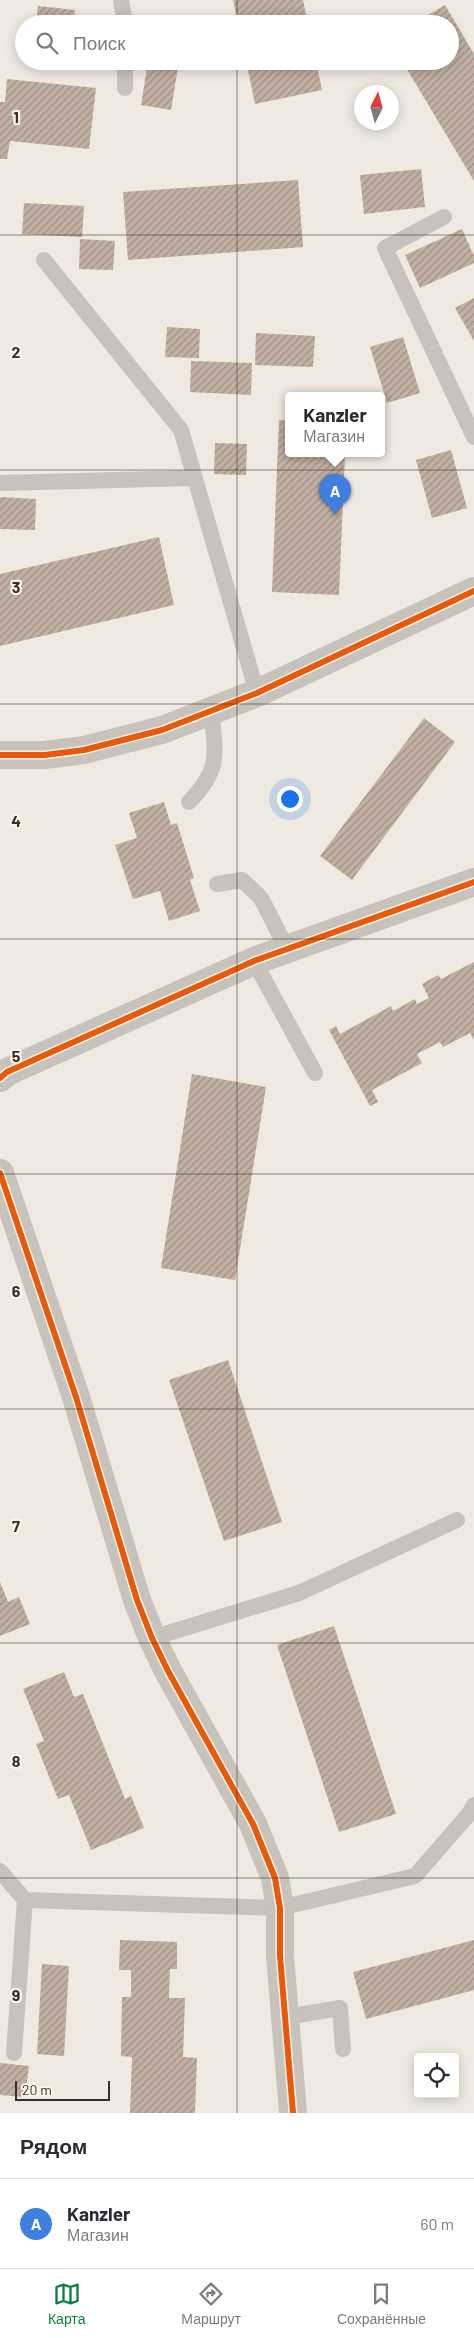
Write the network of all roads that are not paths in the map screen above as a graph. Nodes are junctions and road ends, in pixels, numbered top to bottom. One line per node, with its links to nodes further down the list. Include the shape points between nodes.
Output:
1 (121, 0): 2 (lane)
2 (125, 15)
3 (125, 70): 4 (lane)
4 (125, 88)
5 (444, 217): 7 (lane, via 385,248)
6 (44, 260): 8 (lane, via 181,430)
7 (474, 437)
8 (195, 478): 9 (lane); 11 (lane)
9 (0, 483)
10 (474, 592): 11 (street)
11 (257, 693): 12 (street)
12 (211, 711): 13 (street, via 162,730 84,750 45,755); 14 (lane, via 216,757 204,787)
13 (0, 755)
14 (189, 802)
15 (474, 882): 17 (street)
16 (217, 884): 17 (lane, via 242,880 261,898)
17 (287, 950): 18 (street)
18 (254, 961): 19 (lane); 20 (street, via 7,1072)
19 (315, 1073)
20 (0, 1078)
21 (0, 1173): 23 (street)
22 (457, 1520): 23 (lane, via 299,1593)
23 (152, 1638): 27 (street, via 253,1824 275,1878)
24 (474, 1805): 27 (lane, via 415,1876)
25 (0, 1871): 26 (lane)
26 (25, 1900): 27 (lane); 30 (lane)
27 (280, 1908): 28 (street, via 280,1956)
28 (286, 2018): 29 (lane, via 340,2008); 31 (street)
29 (343, 2050)
30 (14, 2054)
31 (293, 2113)

